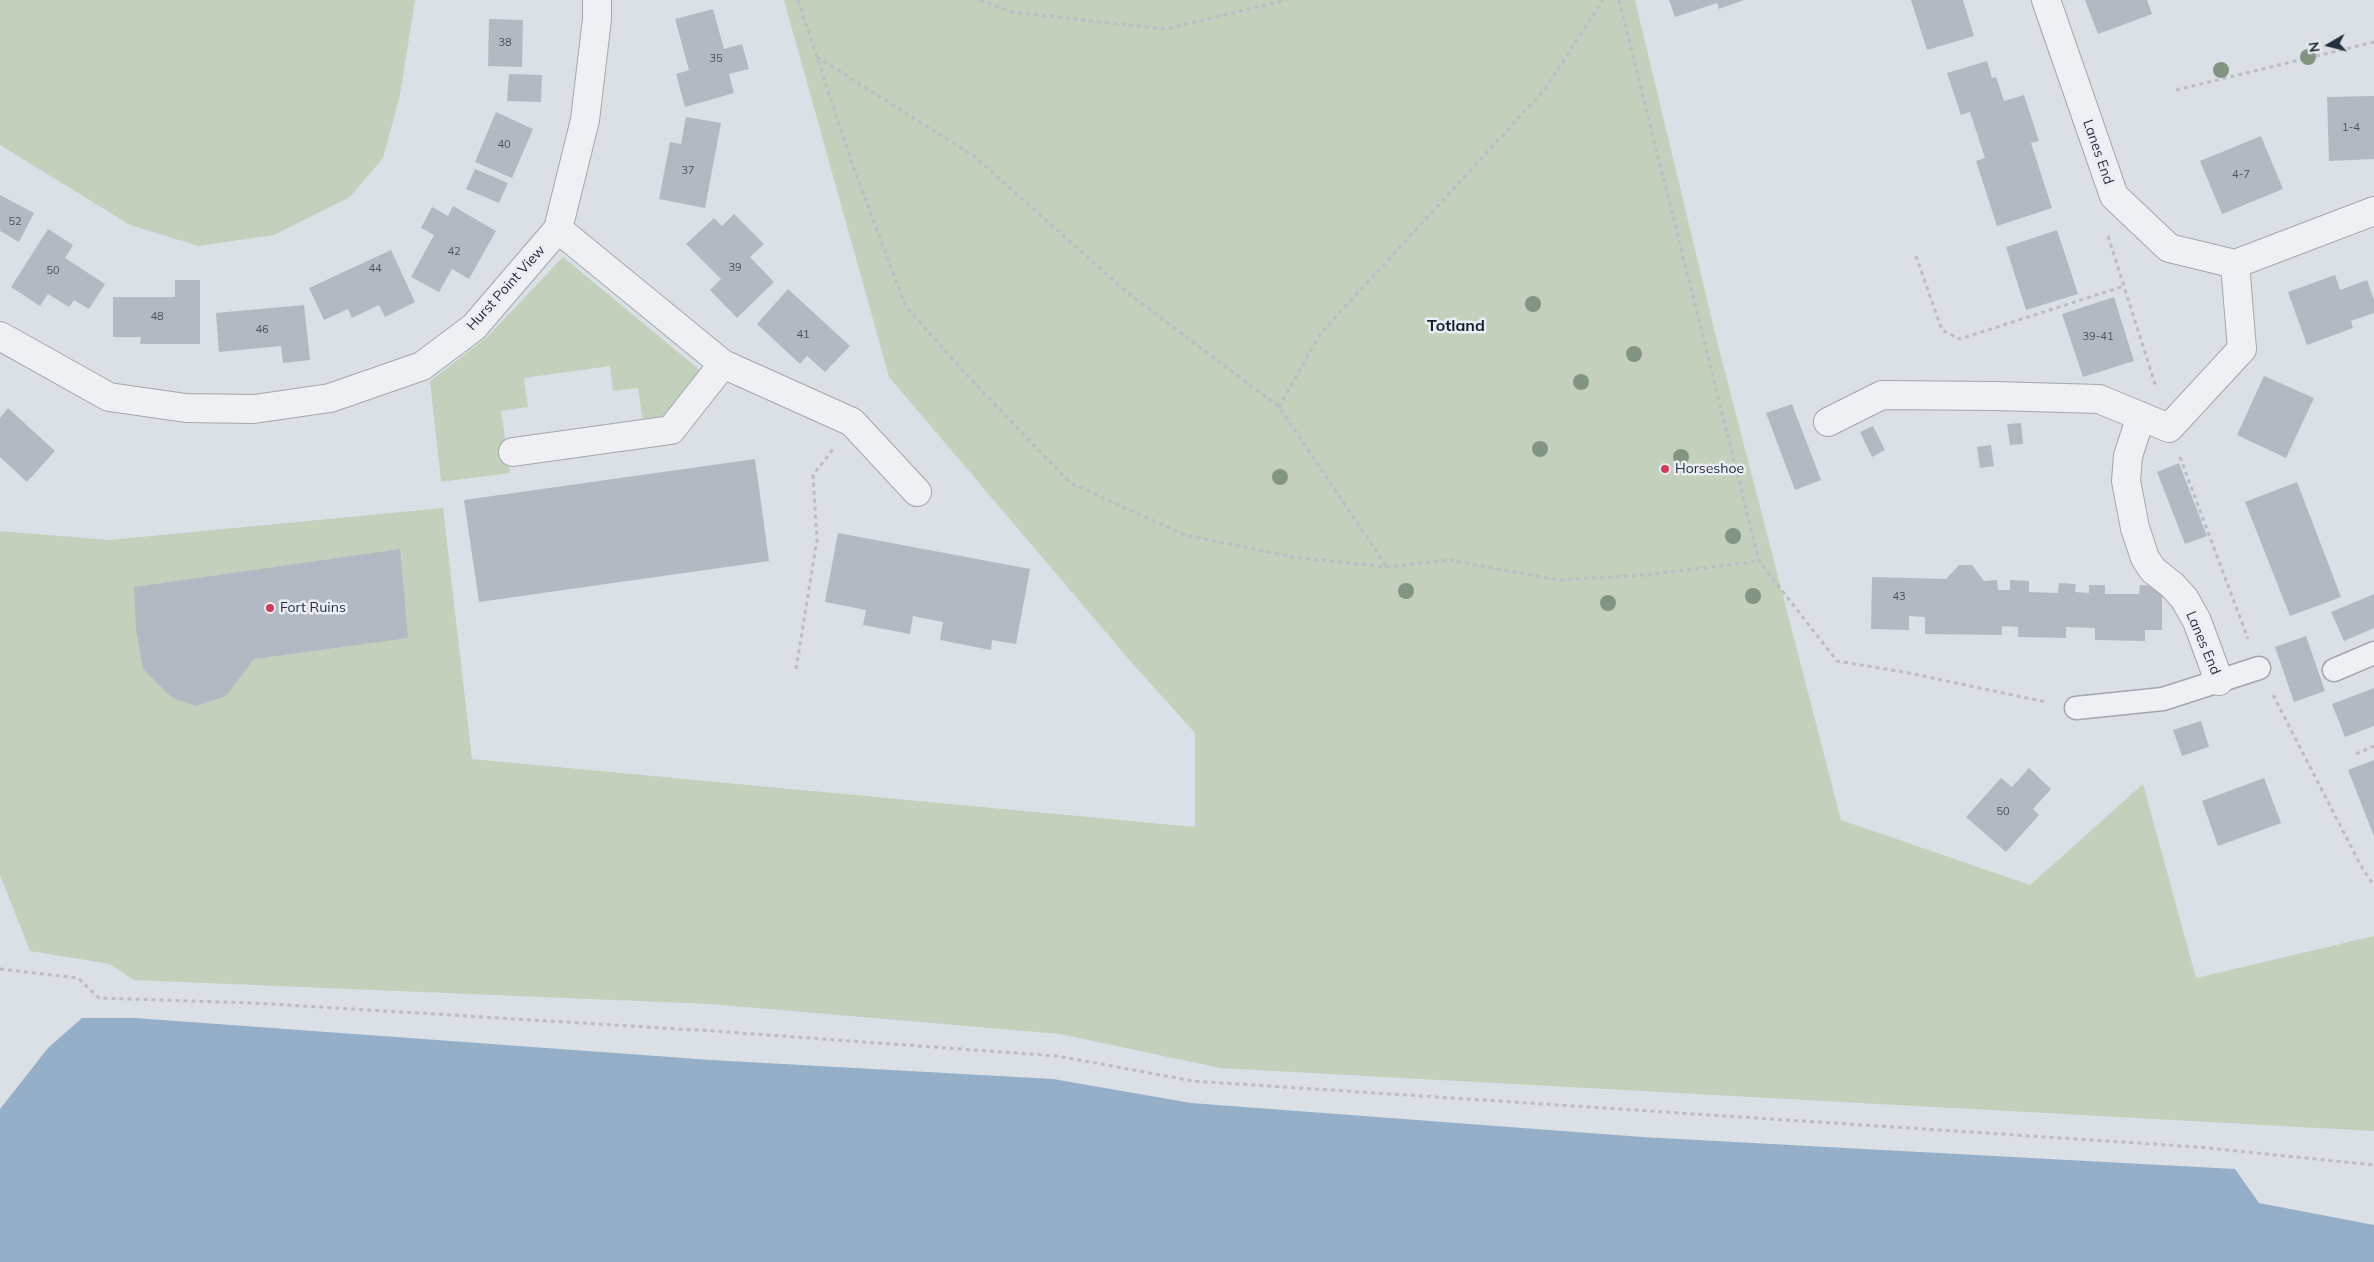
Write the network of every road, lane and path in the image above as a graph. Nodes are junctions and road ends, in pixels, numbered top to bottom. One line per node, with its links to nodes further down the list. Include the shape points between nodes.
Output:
1 (597, 0): 12 (street, Hurst Point View, via 585,120)
2 (798, 0): 9 (path)
3 (980, 0): 4 (path, via 1012,12 1166,29)
4 (1287, 0)
5 (1603, 0): 19 (path, via 1545,89 1320,334)
6 (1619, 0): 26 (path)
7 (2046, 0): 15 (street, Lanes End, via 2114,196 2169,248)
8 (2374, 42): 10 (path)
9 (817, 58): 19 (path, via 974,156 1123,289); 27 (path, via 906,307 1070,483 1186,536 1293,557)
10 (2176, 90)
11 (2374, 211): 15 (street)
12 (558, 229): 17 (street, Hurst Point View, via 474,327 422,366 330,398 254,409 186,408 110,396); 18 (street)
13 (2105, 229): 16 (path)
14 (1916, 256): 16 (path, via 1942,330 1960,339)
15 (2234, 264): 23 (street, via 2242,349)
16 (2124, 286): 23 (path)
17 (0, 336)
18 (723, 364): 21 (street); 24 (street, via 671,430)
19 (1279, 407): 27 (path)
20 (2141, 416): 22 (street, via 2100,399 1882,395); 23 (street); 32 (street, Lanes End, via 2128,456 2126,481 2135,528 2152,570 2184,598 2197,621)
21 (852, 422): 25 (street); 30 (path, via 813,475 818,540)
22 (1828, 422)
23 (2170, 428): 29 (path)
24 (513, 452)
25 (918, 492)
26 (1758, 561): 27 (path, via 1646,575 1558,580 1450,560); 33 (path, via 1837,661)
27 (1387, 567)
28 (2374, 653): 31 (lane)
29 (2259, 668): 32 (lane); 36 (path)
30 (796, 669)
31 (2334, 670)
32 (2219, 681): 33 (lane, via 2163,699)
33 (2076, 708)
34 (2374, 746): 35 (path)
35 (2356, 754)
36 (2374, 886)
37 (0, 970): 38 (path, via 78,978 99,998 253,1003 1057,1056 1193,1081 2198,1147)
38 (2374, 1165)

